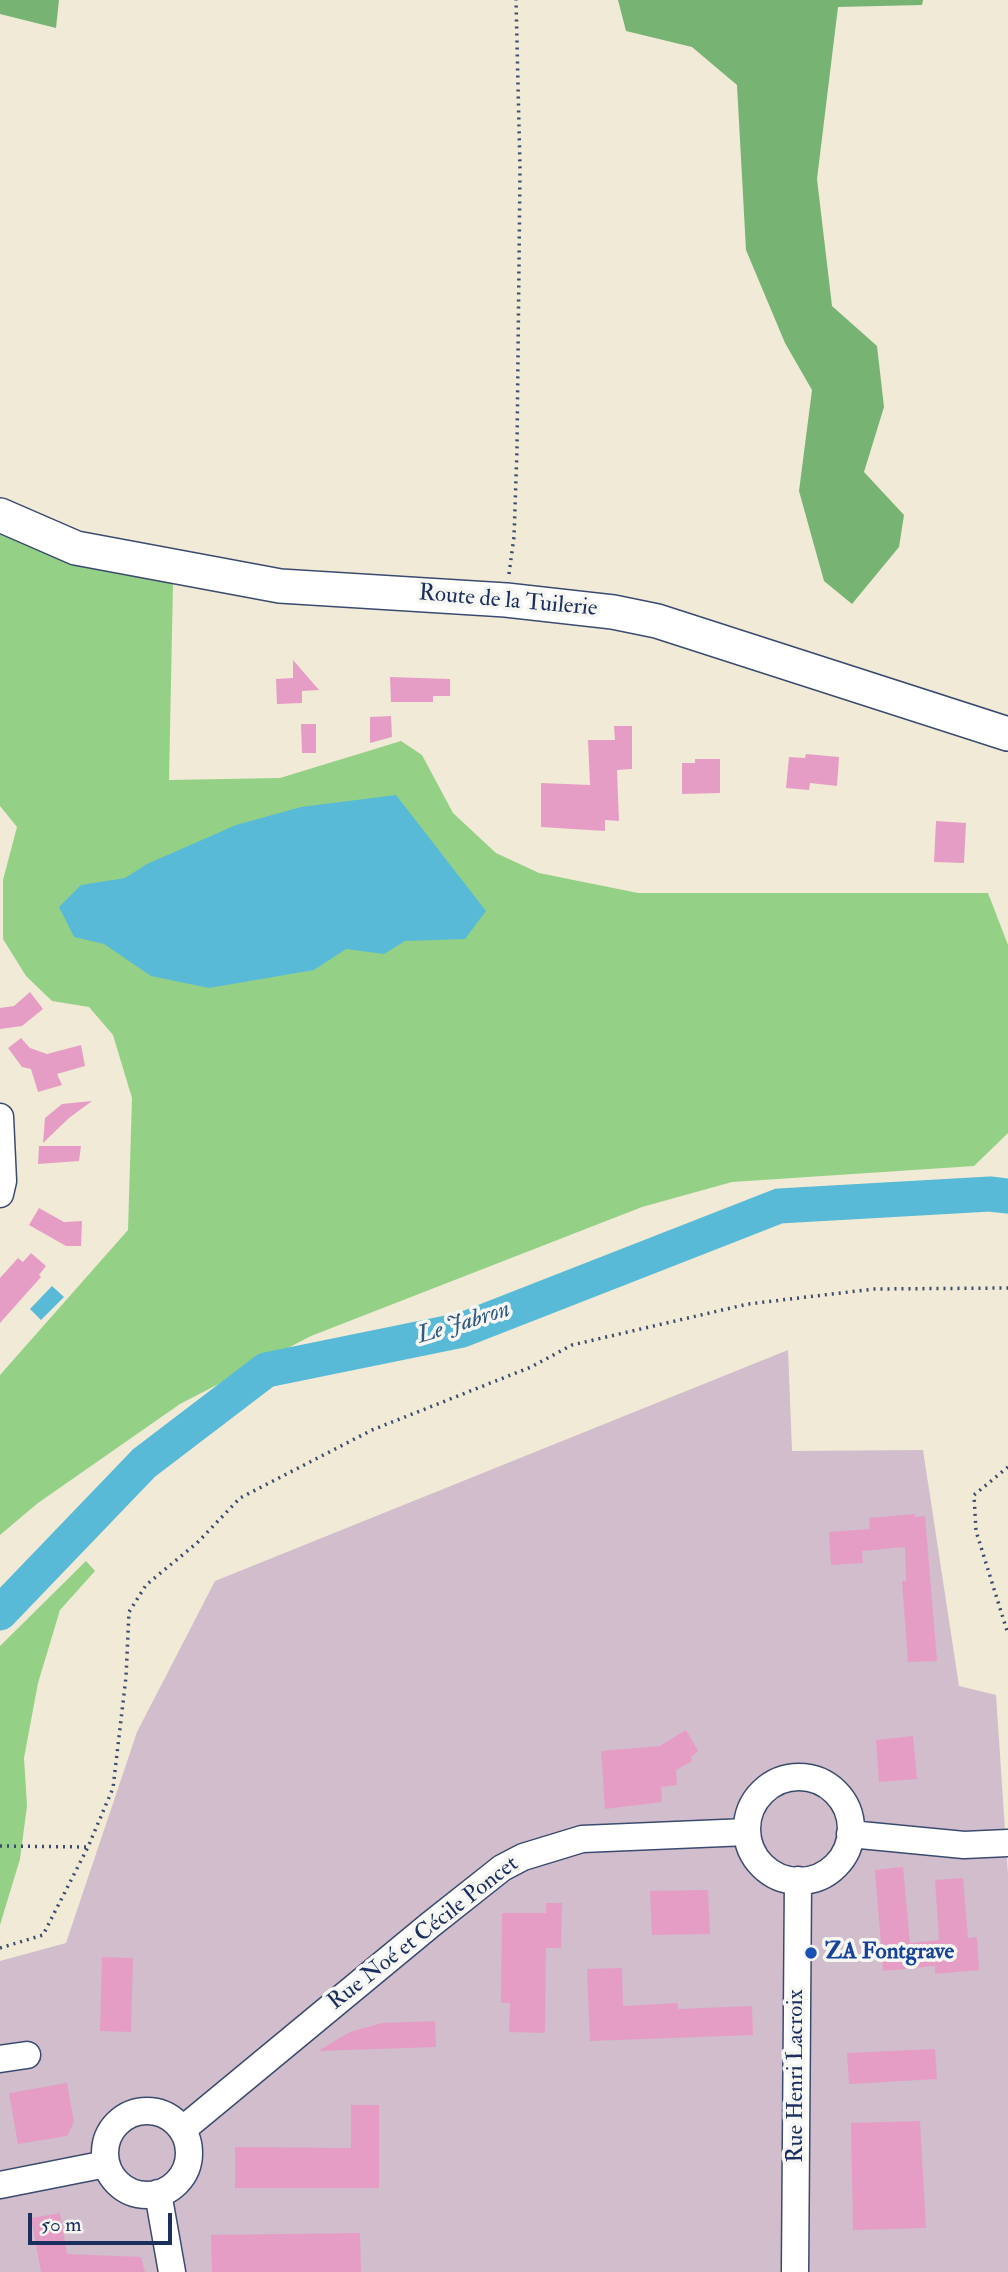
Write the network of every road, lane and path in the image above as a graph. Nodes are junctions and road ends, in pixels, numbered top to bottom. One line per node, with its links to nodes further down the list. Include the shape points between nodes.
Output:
1 (516, 0): 3 (path, via 520,169 517,450)
2 (0, 515): 3 (main road, Route de la Tuilerie, via 76,548 280,586)
3 (506, 600): 4 (main road, Route de la Tuilerie, via 613,612 690,629)
4 (1008, 734)
5 (0, 1117): 6 (street)
6 (0, 1194)
7 (1008, 1288): 14 (path, via 874,1289 748,1304 572,1345 531,1367 372,1430 240,1499 146,1585 129,1612 127,1678 113,1788)
8 (1008, 1467): 9 (path, via 975,1495 976,1531)
9 (1008, 1634)
10 (747, 1832): 11 (street, via 750,1809 763,1790 783,1779 806,1777 827,1785 843,1801); 15 (street, via 759,1862 777,1876); 19 (street, Rue Noé et Cécile Poncet, via 582,1839 502,1868)
11 (850, 1834): 12 (street, via 964,1845); 15 (street, via 844,1855 829,1871)
12 (1008, 1843)
13 (0, 1846): 14 (path)
14 (88, 1847): 16 (path, via 43,1936)
15 (799, 1880): 24 (street, Rue Henri Lacroix)
16 (0, 1948)
17 (27, 2055): 18 (street)
18 (0, 2059)
19 (183, 2130): 20 (street, via 156,2112 125,2117 110,2133); 22 (street, via 189,2162 178,2182)
20 (106, 2164): 21 (street); 22 (street, via 126,2190)
21 (0, 2185)
22 (159, 2193): 23 (street)
23 (172, 2272)
24 (795, 2272)

